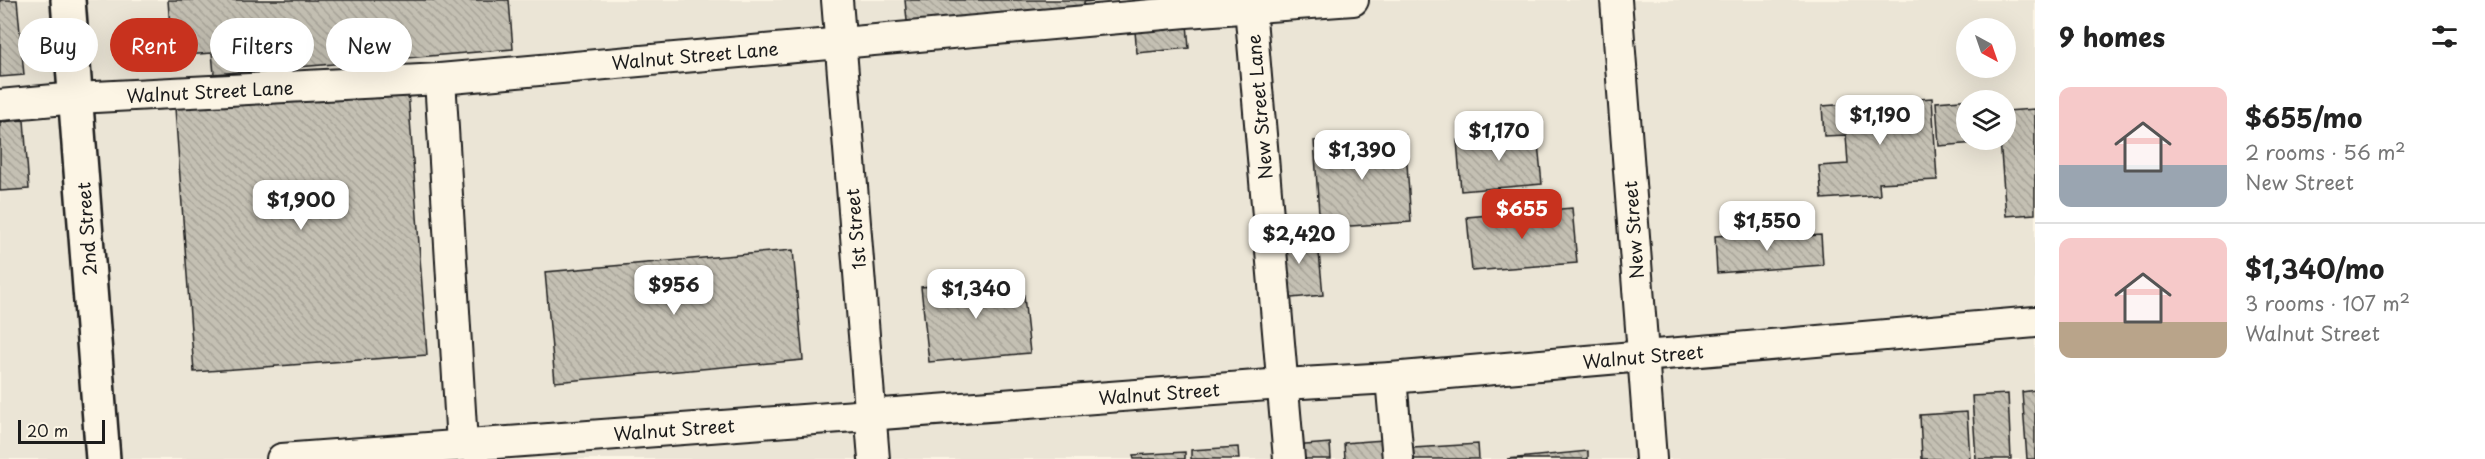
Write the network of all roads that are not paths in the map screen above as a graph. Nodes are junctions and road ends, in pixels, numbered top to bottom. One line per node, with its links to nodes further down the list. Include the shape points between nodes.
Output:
1 (68, 0): 9 (main road, 2nd Street)
2 (837, 0): 7 (street, 1st Street)
3 (1353, 0): 5 (street, Walnut Street Lane)
4 (1616, 0): 12 (street, New Street)
5 (1305, 2): 6 (street, Walnut Street Lane)
6 (1250, 7): 7 (street, Walnut Street Lane); 14 (street, New Street Lane)
7 (840, 42): 8 (street, Walnut Street Lane); 15 (street, 1st Street)
8 (440, 79): 9 (street, Walnut Street Lane); 16 (street)
9 (76, 98): 10 (street, Walnut Street Lane); 18 (main road, 2nd Street)
10 (0, 105)
11 (2035, 322): 12 (street, Walnut Street)
12 (1643, 356): 13 (street, Walnut Street); 23 (street, New Street)
13 (1390, 378): 14 (street, Walnut Street); 22 (street)
14 (1283, 384): 15 (street, Walnut Street); 21 (street, New Street Lane)
15 (870, 415): 17 (street, Walnut Street); 20 (street, 1st Street)
16 (462, 444): 17 (street, Walnut Street); 19 (street, Walnut Street)
17 (559, 448)
18 (103, 459)
19 (282, 459)
20 (874, 459)
21 (1289, 459)
22 (1398, 459)
23 (1651, 459)

